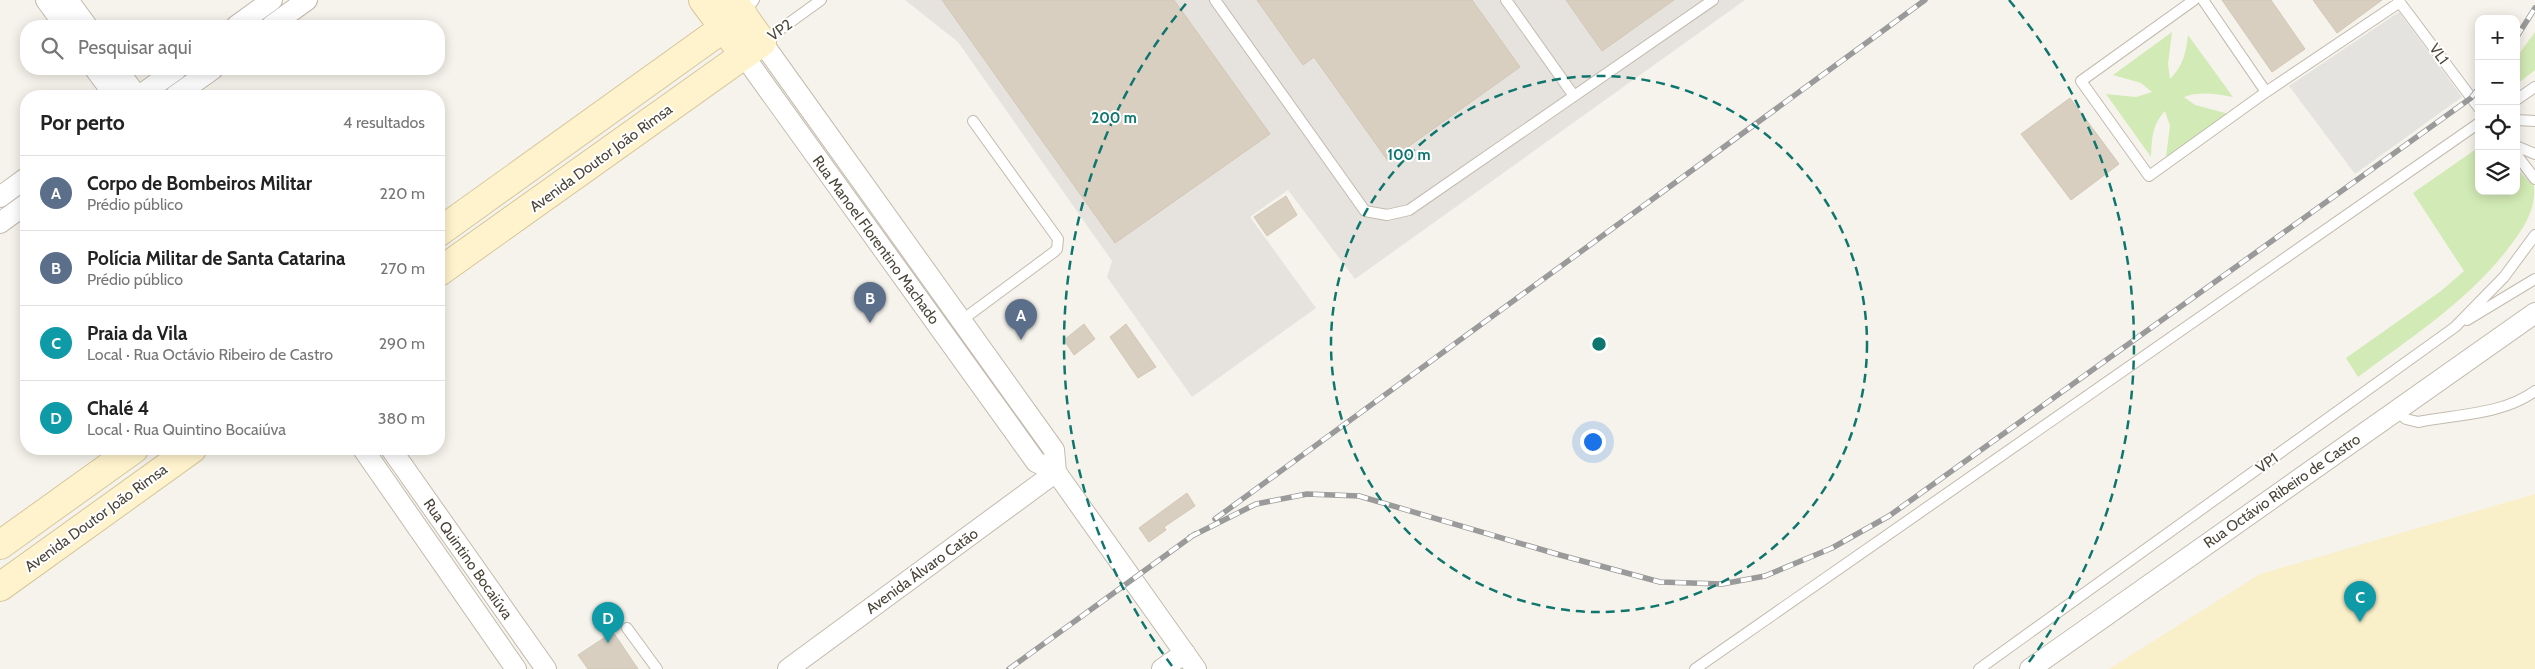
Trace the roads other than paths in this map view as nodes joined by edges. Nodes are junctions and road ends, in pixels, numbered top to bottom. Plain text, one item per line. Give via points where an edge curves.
1 (272, 0) edge
2 (308, 0) edge
3 (704, 0) edge
4 (821, 0) edge
5 (1215, 0) edge
6 (1506, 0) edge
7 (1712, 0) edge
8 (2194, 0) edge
9 (2204, 0) edge
10 (2399, 1) edge
11 (61, 9) edge
12 (738, 11) edge
13 (78, 20) edge
14 (244, 20) edge
15 (280, 20) edge
16 (753, 49) junction
17 (99, 75) edge
18 (122, 75) edge
19 (168, 75) edge
20 (205, 75) edge
21 (2535, 87) edge
22 (111, 90) edge
23 (133, 90) edge
24 (147, 90) edge
25 (183, 90) edge
26 (2266, 92) junction
27 (1574, 96) junction
28 (2520, 97) edge
29 (2477, 105) edge
30 (2520, 120) edge
31 (972, 121) dead end
32 (2535, 121) edge
33 (2475, 126) edge
34 (2520, 148) edge
35 (2535, 154) edge
36 (2520, 159) edge
37 (517, 175) junction
38 (2535, 179) edge
39 (20, 182) edge
40 (0, 197) edge
41 (538, 203) junction
42 (20, 208) edge
43 (2, 218) edge
44 (445, 228) edge
45 (2535, 235) edge
46 (917, 258) junction
47 (445, 268) edge
48 (899, 271) junction
49 (2535, 279) edge
50 (2535, 313) edge
51 (962, 320) junction
52 (2455, 327) junction
53 (944, 335) junction
54 (2535, 392) edge
55 (2396, 410) junction
56 (126, 455) edge
57 (184, 455) edge
58 (367, 455) edge
59 (395, 455) edge
60 (405, 469) junction
61 (1056, 472) junction
62 (386, 482) junction
63 (70, 495) junction
64 (429, 503) junction
65 (410, 516) junction
66 (91, 523) junction
67 (0, 546) edge
68 (0, 588) edge
69 (627, 628) dead end
70 (522, 636) junction
71 (502, 650) junction
72 (1190, 661) edge
73 (516, 669) edge
74 (546, 669) edge
75 (657, 669) edge
76 (788, 669) edge
77 (1162, 669) edge
78 (1695, 669) edge
79 (1978, 669) edge
80 (2030, 669) edge

1 - 14 street
2 - 15 street
3 - 12 street, Rua Manoel Florentino Machado
4 - 16 lane, VP2
5 - 27 lane via 1365,211 1387,215 1409,210
6 - 27 lane
7 - 27 lane
8 - 26 lane via 2080,81 2148,176
9 - 26 lane
10 - 26 lane
10 - 29 lane, VL1
11 - 13 street
12 - 16 street, Rua Manoel Florentino Machado
12 - 37 street
16 - 41 street, Avenida Doutor João Rimsa
16 - 46 street, Rua Manoel Florentino Machado
16 - 48 street, Rua Manoel Florentino Machado
17 - 22 street
18 - 23 street
19 - 24 street
20 - 25 street
21 - 28 lane
30 - 32 lane
31 - 51 lane via 1058,239 1058,244 1054,252
33 - 78 lane
34 - 35 lane
36 - 38 lane
37 - 41 street
37 - 44 street
39 - 40 street
41 - 47 street, Avenida Doutor João Rimsa
42 - 43 street
45 - 52 lane, VP1 via 2504,277
46 - 48 lane
46 - 51 street, Rua Manoel Florentino Machado
48 - 53 street, Rua Manoel Florentino Machado
49 - 52 lane
50 - 55 street, Rua Octávio Ribeiro de Castro
51 - 53 lane
51 - 61 street, Rua Manoel Florentino Machado via 1054,450
52 - 79 lane, VP1
53 - 61 street, Rua Manoel Florentino Machado via 1036,462
54 - 55 lane via 2498,409 2418,422 2406,419
55 - 80 street, Rua Octávio Ribeiro de Castro
56 - 63 street
57 - 66 street, Avenida Doutor João Rimsa
58 - 62 street, Rua Quintino Bocaiúva
59 - 60 street, Rua Quintino Bocaiúva
60 - 62 street
60 - 64 street, Rua Quintino Bocaiúva
61 - 72 street, Rua Manoel Florentino Machado
61 - 76 street, Avenida Álvaro Catão
62 - 65 street, Rua Quintino Bocaiúva
63 - 66 street
63 - 67 street
64 - 65 street
64 - 70 street, Rua Quintino Bocaiúva
65 - 71 street, Rua Quintino Bocaiúva
66 - 68 street, Avenida Doutor João Rimsa
69 - 75 lane
70 - 71 street
70 - 74 street, Rua Quintino Bocaiúva
71 - 73 street, Rua Quintino Bocaiúva
72 - 77 street

